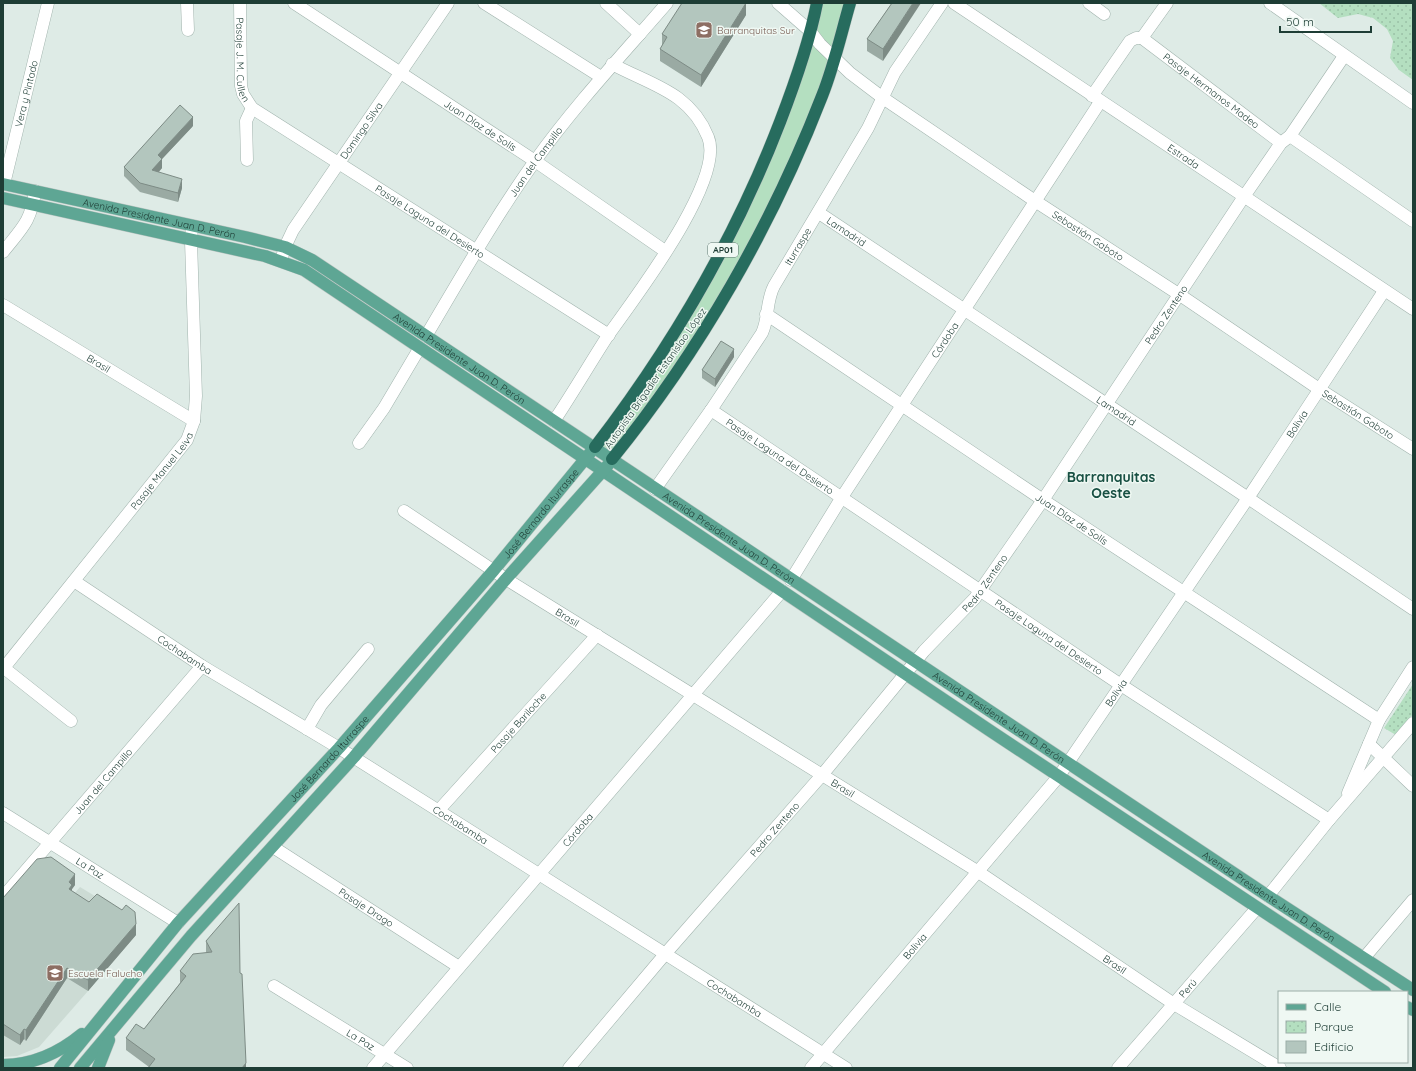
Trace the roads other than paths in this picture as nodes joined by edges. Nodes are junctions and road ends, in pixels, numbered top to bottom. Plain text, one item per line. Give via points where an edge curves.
1 (48, 3) edge
2 (187, 3) edge
3 (240, 3) edge
4 (294, 3) edge
5 (448, 3) edge
6 (484, 3) edge
7 (606, 3) edge
8 (667, 3) edge
9 (778, 3) edge
10 (817, 3) edge
11 (850, 3) edge
12 (942, 3) edge
13 (954, 3) edge
14 (1089, 3) edge
15 (1167, 3) edge
16 (1270, 3) edge
17 (1104, 14) dead end
18 (188, 30) dead end
19 (810, 31) junction
20 (640, 34) junction
21 (1142, 38) junction
22 (1344, 56) junction
23 (834, 58) junction
24 (612, 64) junction
25 (401, 73) junction
26 (601, 77) junction
27 (883, 98) junction
28 (1096, 99) junction
29 (1413, 103) edge
30 (252, 108) junction
31 (1285, 140) junction
32 (247, 160) dead end
33 (535, 161) junction
34 (338, 163) junction
35 (4, 184) edge
36 (35, 191) junction
37 (3, 198) edge
38 (1243, 198) junction
39 (1035, 200) junction
40 (33, 205) junction
41 (819, 213) junction
42 (1413, 221) edge
43 (192, 226) junction
44 (191, 241) junction
45 (285, 247) junction
46 (665, 251) junction
47 (3, 252) edge
48 (476, 252) junction
49 (281, 261) junction
50 (1384, 290) junction
51 (1180, 295) junction
52 (3, 305) edge
53 (1413, 309) edge
54 (965, 310) junction
55 (766, 314) junction
56 (609, 335) junction
57 (426, 336) junction
58 (419, 348) junction
59 (1319, 389) junction
60 (903, 405) junction
61 (1106, 405) junction
62 (711, 410) junction
63 (194, 421) junction
64 (554, 421) junction
65 (359, 443) dead end
66 (595, 447) junction
67 (1413, 449) edge
68 (586, 459) junction
69 (612, 459) junction
70 (603, 470) junction
71 (655, 489) junction
72 (842, 497) junction
73 (1248, 498) junction
74 (1043, 500) junction
75 (404, 511) dead end
76 (494, 570) junction
77 (506, 579) junction
78 (791, 580) junction
79 (74, 582) junction
80 (981, 590) junction
81 (782, 591) junction
82 (1184, 593) junction
83 (1413, 609) edge
84 (597, 634) junction
85 (368, 649) dead end
86 (917, 661) junction
87 (202, 666) junction
88 (1413, 667) edge
89 (4, 668) edge
90 (906, 674) junction
91 (1121, 685) junction
92 (693, 694) junction
93 (1379, 720) junction
94 (71, 721) dead end
95 (1413, 724) edge
96 (307, 729) junction
97 (1369, 744) junction
98 (339, 748) junction
99 (354, 757) junction
100 (1383, 758) junction
101 (1069, 762) junction
102 (822, 775) junction
103 (1059, 776) junction
104 (1413, 786) edge
105 (1342, 804) junction
106 (439, 810) junction
107 (3, 813) edge
108 (1329, 820) junction
109 (50, 842) junction
110 (273, 848) junction
111 (978, 871) junction
112 (539, 874) junction
113 (1268, 896) junction
114 (3, 897) edge
115 (1413, 900) edge
116 (1257, 908) junction
117 (178, 923) junction
118 (666, 953) junction
119 (1364, 958) junction
120 (459, 967) junction
121 (274, 986) dead end
122 (1413, 990) edge
123 (1383, 991) edge
124 (113, 1004) junction
125 (1174, 1004) junction
126 (122, 1016) junction
127 (824, 1053) junction
128 (385, 1054) junction
129 (3, 1065) edge
130 (60, 1068) edge
131 (80, 1068) edge
132 (98, 1068) edge
133 (373, 1068) edge
134 (407, 1068) edge
135 (569, 1068) edge
136 (811, 1068) edge
137 (846, 1068) edge
138 (1118, 1068) edge
139 (1280, 1068) edge

1 - 35 street, Vera y Pintado
2 - 18 street
3 - 30 street, Pasaje J. M. Cullen via 241,86
4 - 25 street, Juan Díaz de Solís
5 - 25 street, Domingo Silva
6 - 26 street
7 - 20 street
8 - 20 street, Juan del Campillo
9 - 19 street, Sebastián Gaboto
10 - 19 highway, Autopista Brigadier Estanislao López / AP01
11 - 23 highway, Autopista Brigadier Estanislao López / AP01
12 - 27 street, Iturraspe via 895,72
13 - 28 street, Estrada
14 - 17 street
15 - 21 street, Córdoba
16 - 22 street
19 - 23 street, Sebastián Gaboto
19 - 66 highway, Autopista Brigadier Estanislao López / AP01 via 801,64 765,160 721,254 693,304
20 - 24 street, Juan del Campillo
21 - 28 street, Córdoba via 1130,41
21 - 31 street, Pasaje Hermanos Madeo
22 - 29 street
22 - 31 street, Pedro Zenteno
23 - 27 street, Sebastián Gaboto
23 - 69 highway, Autopista Brigadier Estanislao López / AP01 via 823,95 795,159 739,272 680,366
24 - 26 street, Juan del Campillo
24 - 46 street via 671,92 688,106 705,130 711,144 708,170 689,214
25 - 33 street, Juan Díaz de Solís
25 - 34 street, Domingo Silva
26 - 33 street, Juan del Campillo
27 - 39 street, Sebastián Gaboto
27 - 41 street, Iturraspe
28 - 38 street, Estrada
28 - 39 street, Córdoba
30 - 32 street, Pasaje J. M. Cullen via 246,121
30 - 34 street, Pasaje Laguna del Desierto
31 - 38 street, Pedro Zenteno
31 - 42 street, Pasaje Hermanos Madeo
33 - 46 street, Juan Díaz de Solís
33 - 48 street, Juan del Campillo
34 - 45 street, Domingo Silva via 293,230
34 - 48 street, Pasaje Laguna del Desierto
35 - 36 main road, Avenida Presidente Juan D. Perón
36 - 40 street
36 - 43 main road, Avenida Presidente Juan D. Perón
37 - 40 main road, Avenida Presidente Juan D. Perón
38 - 50 street, Estrada
38 - 51 street, Pedro Zenteno
39 - 51 street, Sebastián Gaboto
39 - 54 street, Córdoba
40 - 44 main road, Avenida Presidente Juan D. Perón
40 - 47 street via 27,222
41 - 54 street, Lamadrid
41 - 55 street, Iturraspe via 774,286
43 - 44 street, Pasaje Manuel Leiva
43 - 45 main road, Avenida Presidente Juan D. Perón
44 - 49 main road, Avenida Presidente Juan D. Perón
44 - 63 street, Pasaje Manuel Leiva via 196,396
45 - 49 street, Domingo Silva
45 - 57 main road, Avenida Presidente Juan D. Perón via 328,270
46 - 56 street
48 - 56 street, Pasaje Laguna del Desierto
48 - 57 street, Juan del Campillo
49 - 58 main road, Avenida Presidente Juan D. Perón via 318,278
50 - 53 street, Estrada
50 - 59 street, Bolivia
51 - 59 street, Sebastián Gaboto
51 - 61 street, Pedro Zenteno
52 - 63 street, Brasil
54 - 60 street, Córdoba
54 - 61 street, Lamadrid
55 - 60 street, Juan Díaz de Solís
55 - 62 street, Iturraspe via 762,333
56 - 64 street
57 - 64 main road, Avenida Presidente Juan D. Perón
58 - 65 street via 384,408
58 - 68 main road, Avenida Presidente Juan D. Perón
59 - 67 street, Sebastián Gaboto
59 - 73 street, Bolivia
60 - 72 street, Córdoba
60 - 74 street, Juan Díaz de Solís
61 - 73 street, Lamadrid
61 - 74 street, Pedro Zenteno
62 - 71 street, Iturraspe
62 - 72 street, Pasaje Laguna del Desierto
63 - 79 street, Pasaje Manuel Leiva via 187,440
64 - 66 main road, Avenida Presidente Juan D. Perón
66 - 68 main road, José Bernardo Iturraspe
66 - 69 main road, Avenida Presidente Juan D. Perón
68 - 70 main road, Avenida Presidente Juan D. Perón
68 - 76 main road, José Bernardo Iturraspe
69 - 70 main road, José Bernardo Iturraspe
69 - 71 main road, Avenida Presidente Juan D. Perón
70 - 77 main road, José Bernardo Iturraspe
70 - 81 main road, Avenida Presidente Juan D. Perón
71 - 78 main road, Avenida Presidente Juan D. Perón
72 - 78 street, Córdoba
72 - 80 street, Pasaje Laguna del Desierto
73 - 82 street, Bolivia
73 - 83 street, Lamadrid
74 - 80 street, Pedro Zenteno
74 - 82 street, Juan Díaz de Solís
75 - 76 street, Brasil
76 - 77 street, Brasil
76 - 98 main road, José Bernardo Iturraspe
77 - 84 street, Brasil
77 - 99 main road, José Bernardo Iturraspe
78 - 86 main road, Avenida Presidente Juan D. Perón
79 - 87 street, Cochabamba
79 - 89 street, Pasaje Manuel Leiva
80 - 86 street, Pedro Zenteno
80 - 91 street, Pasaje Laguna del Desierto
81 - 90 main road, Avenida Presidente Juan D. Perón
81 - 92 street, Córdoba
82 - 91 street, Bolivia
82 - 93 street, Juan Díaz de Solís
84 - 92 street, Brasil
84 - 106 street, Pasaje Bariloche
85 - 96 street via 321,704
86 - 90 street, Pedro Zenteno
86 - 101 main road, Avenida Presidente Juan D. Perón
87 - 96 street, Cochabamba
87 - 109 street, Juan del Campillo
88 - 93 street
89 - 94 street
90 - 102 street, Pedro Zenteno
90 - 103 main road, Avenida Presidente Juan D. Perón
91 - 101 street, Bolivia
91 - 108 street, Pasaje Laguna del Desierto
92 - 102 street, Brasil
92 - 112 street, Córdoba
93 - 97 street
95 - 100 street
96 - 98 street, Cochabamba
97 - 100 street
97 - 105 street
98 - 99 street, Cochabamba
98 - 117 main road, José Bernardo Iturraspe
99 - 106 street, Cochabamba
99 - 110 main road, José Bernardo Iturraspe
100 - 104 street
100 - 105 street
101 - 103 street, Bolivia
101 - 113 main road, Avenida Presidente Juan D. Perón
102 - 111 street, Brasil
102 - 118 street, Pedro Zenteno
103 - 111 street, Bolivia
103 - 116 main road, Avenida Presidente Juan D. Perón
105 - 108 street
106 - 112 street, Cochabamba
107 - 109 street, La Paz
108 - 113 street
109 - 114 street, Juan del Campillo
109 - 117 street, La Paz
110 - 120 street, Pasaje Drago
110 - 126 main road, José Bernardo Iturraspe via 214,910
111 - 125 street, Brasil
111 - 127 street, Bolivia
112 - 118 street, Cochabamba
112 - 120 street, Córdoba
113 - 119 main road, Avenida Presidente Juan D. Perón
115 - 119 street
116 - 123 main road, Avenida Presidente Juan D. Perón
116 - 125 street, Perú
117 - 124 main road, José Bernardo Iturraspe
118 - 127 street, Cochabamba
118 - 135 street, Pedro Zenteno
119 - 122 main road, Avenida Presidente Juan D. Perón
120 - 128 street, Córdoba
121 - 128 street, La Paz
124 - 129 main road via 62,1049 36,1060
124 - 130 main road, José Bernardo Iturraspe
125 - 138 street, Perú
125 - 139 street, Brasil
126 - 131 main road, José Bernardo Iturraspe
126 - 132 main road
127 - 136 street, Bolivia
127 - 137 street, Cochabamba
128 - 133 street, Córdoba
128 - 134 street, La Paz

